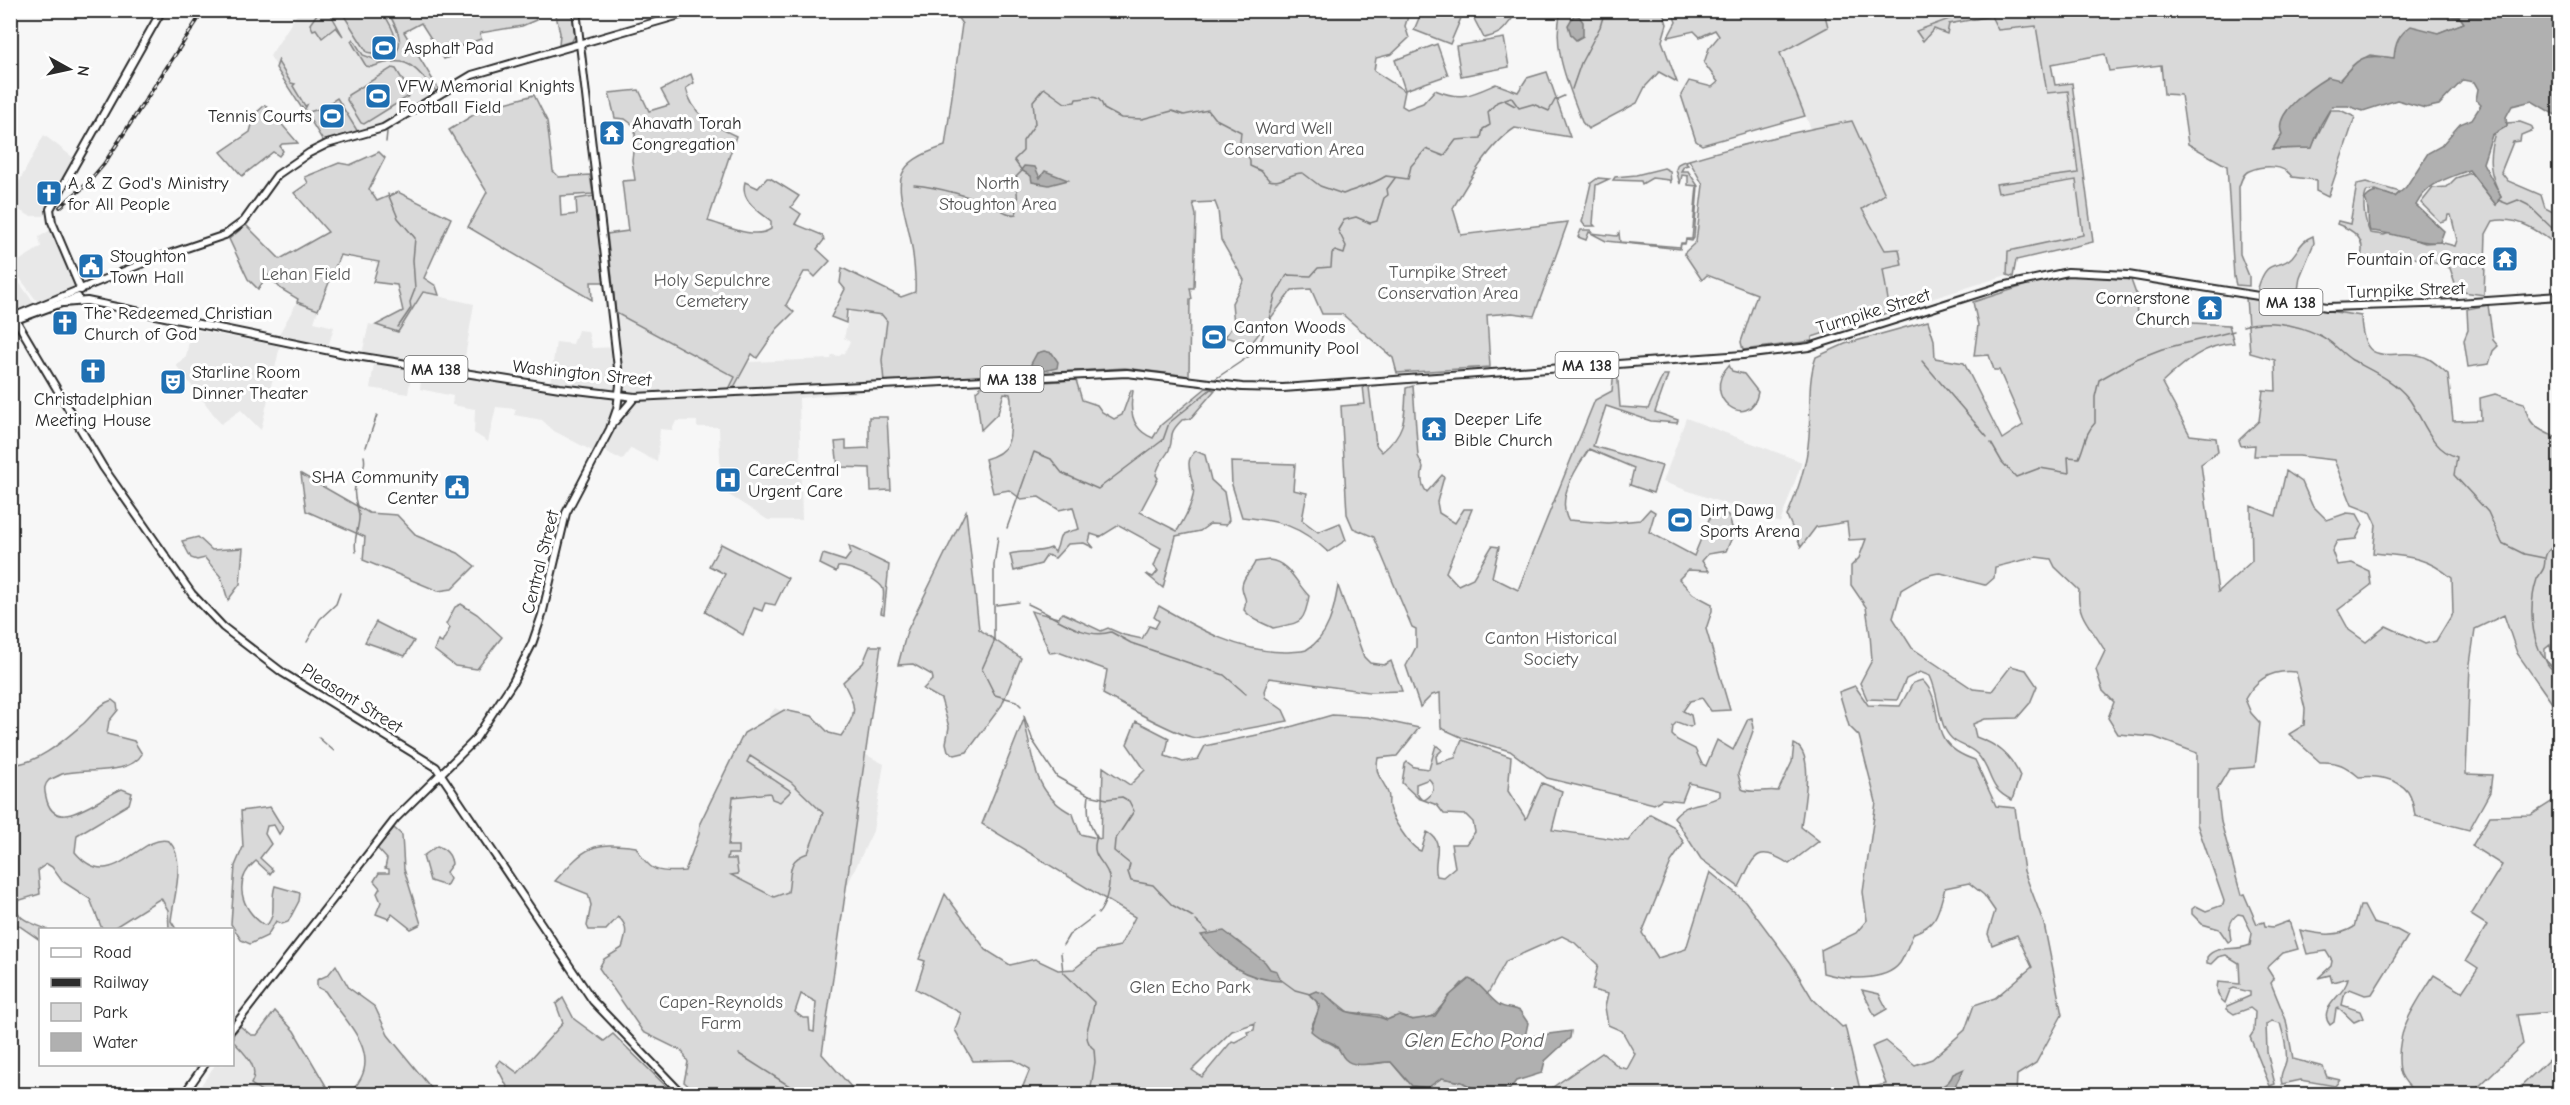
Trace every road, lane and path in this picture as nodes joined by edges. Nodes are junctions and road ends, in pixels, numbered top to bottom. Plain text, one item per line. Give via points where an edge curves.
1 (162, 10) edge
2 (576, 10) edge
3 (697, 10) edge
4 (581, 43) junction
5 (78, 293) junction
6 (2559, 296) edge
7 (87, 301) junction
8 (63, 303) junction
9 (12, 318) edge
10 (1189, 380) joint
11 (619, 396) junction
12 (635, 397) junction
13 (610, 429) junction
14 (441, 774) junction
15 (234, 1026) edge
16 (204, 1066) edge
17 (184, 1095) edge
18 (682, 1095) edge

1 - 5 main road via 52,205 50,214
2 - 4 main road, Central Street
3 - 4 main road
4 - 5 main road via 478,73 383,128 321,146 277,176 248,217 233,230
4 - 11 main road, Central Street
5 - 7 main road, Washington Street / MA 138
5 - 8 main road, Washington Street / MA 138
5 - 9 main road, Washington Street / MA 138
6 - 10 main road, Turnpike Street / MA 138 via 2327,307 2128,275 2072,271 2016,282 1778,352 1283,388
7 - 8 main road, Washington Street / MA 138
7 - 11 main road, Washington Street / MA 138 via 350,355
8 - 9 main road, Washington Street / MA 138
9 - 14 main road, Pleasant Street via 121,494 207,612 283,672 433,765
10 - 12 main road, Washington Street / MA 138 via 1124,373
11 - 12 main road, Washington Street / MA 138
11 - 13 main road, Central Street
12 - 13 main road
13 - 14 main road, Central Street via 570,505 542,615 522,666 483,728
14 - 15 main road, Central Street via 396,818
14 - 18 main road, Pleasant Street via 587,993
16 - 17 main road

